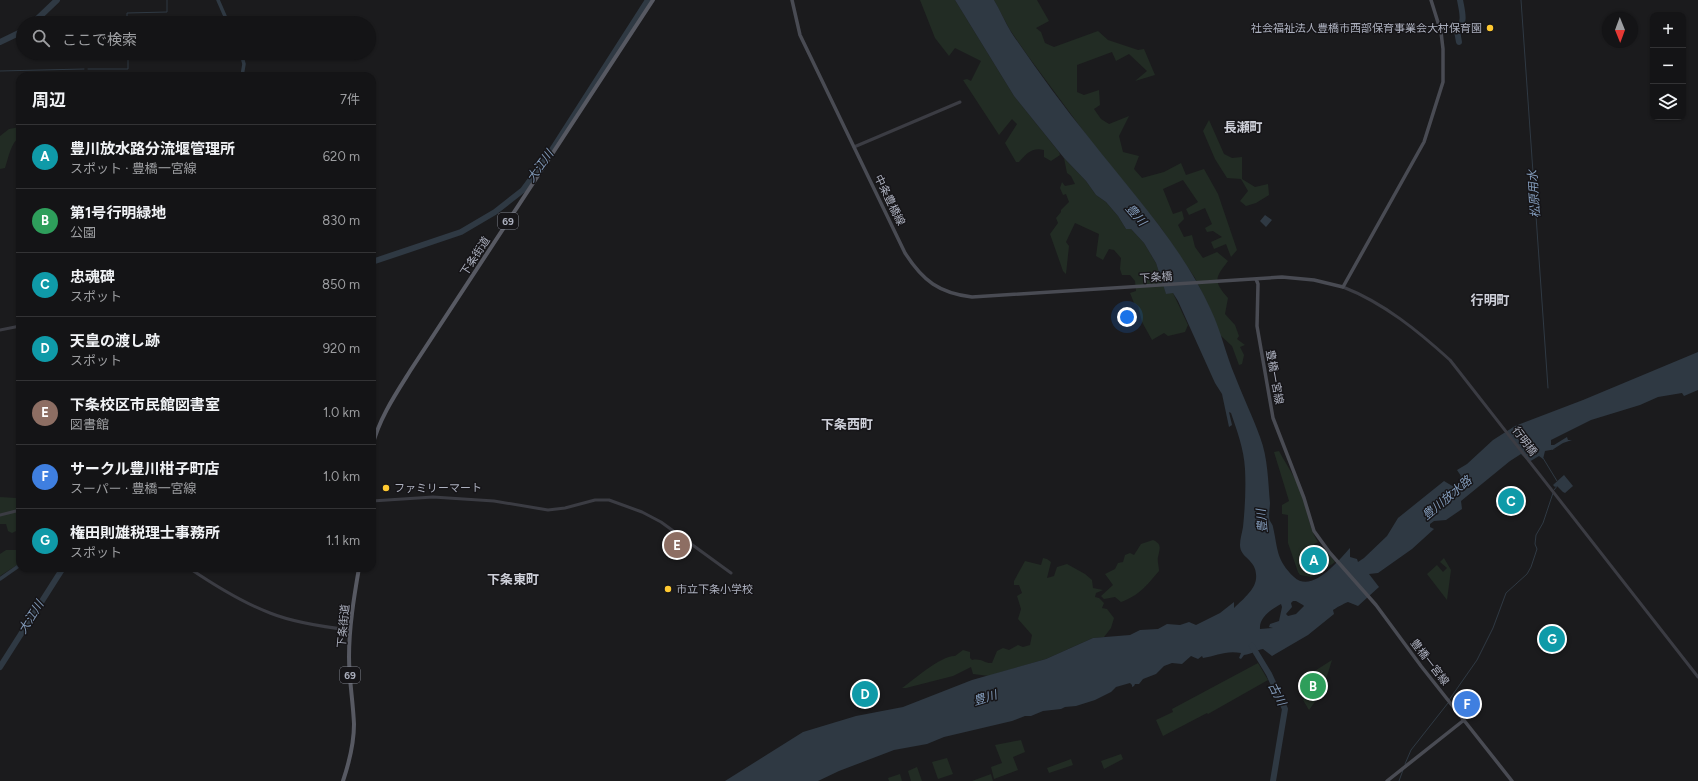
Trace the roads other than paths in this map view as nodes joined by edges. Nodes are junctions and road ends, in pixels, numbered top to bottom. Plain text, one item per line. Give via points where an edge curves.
1 (653, 0) edge
2 (792, 0) edge
3 (1431, 0) edge
4 (960, 102) dead end
5 (854, 147) junction
6 (1256, 279) junction
7 (1343, 287) junction
8 (1058, 292) joint
9 (16, 327) edge
10 (0, 330) edge
11 (376, 432) edge
12 (376, 501) edge
13 (16, 511) edge
14 (0, 515) edge
15 (195, 572) edge
16 (358, 572) edge
17 (730, 573) dead end
18 (350, 630) junction
19 (1698, 676) edge
20 (1464, 720) junction
21 (343, 781) edge
22 (1387, 781) edge
23 (1512, 781) edge

1 - 11 main road, 下条街道 / 69 via 412,368
2 - 5 main road, 中条豊橋線 via 800,35
3 - 7 main road via 1441,32 1442,82 1424,142
4 - 5 street
5 - 8 main road, 中条豊橋線 via 905,254 914,268 931,284 950,293 972,297
6 - 7 main road via 1305,278
6 - 8 main road, 下条橋
6 - 20 main road, 豊橋一宮線 via 1257,326 1273,418 1314,531
7 - 19 street, 行明橋 via 1381,306 1427,339 1452,363
9 - 10 street
12 - 17 street via 433,497 494,501 556,510 595,500 609,500 661,522
13 - 14 street
15 - 18 street via 269,613
16 - 18 main road, 下条街道 / 69
18 - 21 main road, 下条街道 / 69 via 353,735
20 - 22 main road
20 - 23 main road

